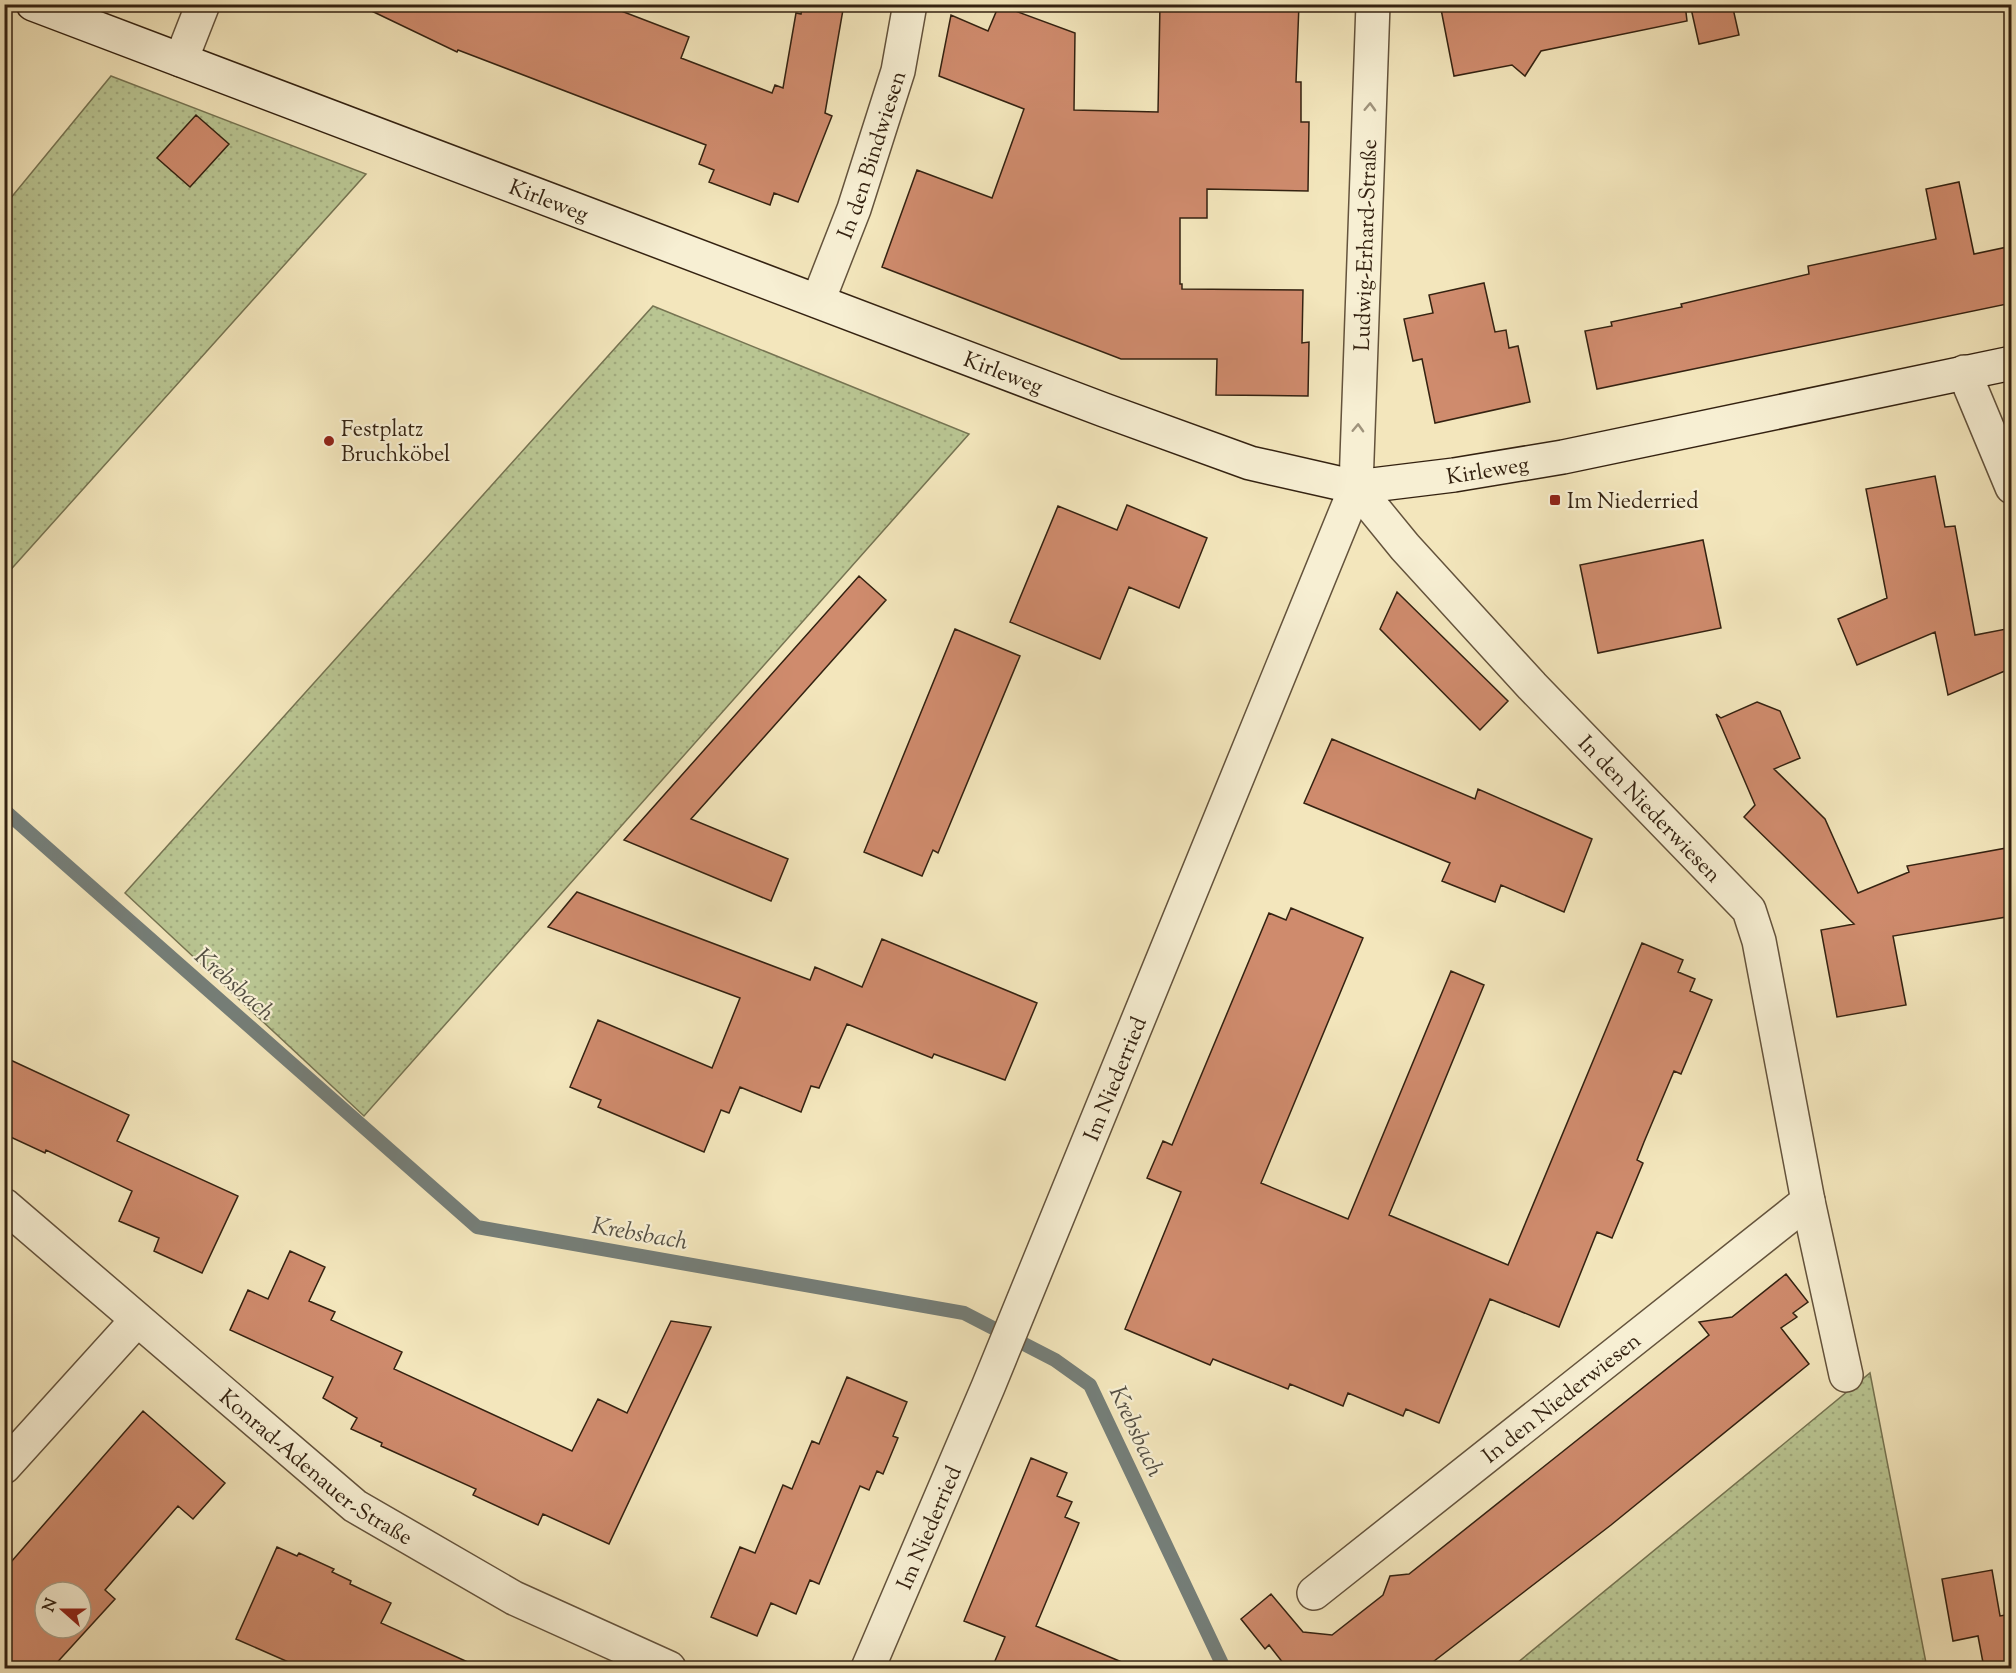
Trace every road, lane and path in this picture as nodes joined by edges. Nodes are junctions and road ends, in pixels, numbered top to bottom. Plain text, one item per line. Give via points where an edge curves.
1 (33, 4) edge
2 (203, 4) edge
3 (910, 4) edge
4 (1373, 4) edge
5 (181, 60) junction
6 (818, 301) junction
7 (2012, 363) edge
8 (1964, 372) junction
9 (1356, 486) junction
10 (2012, 487) edge
11 (1808, 1201) junction
12 (4, 1205) edge
13 (137, 1320) junction
14 (1846, 1375) dead end
15 (4, 1467) edge
16 (1314, 1593) dead end
17 (669, 1668) edge
18 (868, 1668) edge

1 - 5 street, Kirleweg
2 - 5 street
3 - 6 street, In den Bindwiesen via 898,71 854,209
9 -> 4 street, Ludwig-Erhard-Straße
5 - 6 street, Kirleweg
6 - 9 street, Kirleweg via 1250,464
7 - 8 street, Kirleweg
8 - 9 street, Kirleweg via 1563,457 1454,476
8 - 10 street
9 - 11 street, In den Niederwiesen via 1405,548 1532,686 1749,910 1759,941
9 - 18 street, Im Niederried via 988,1387
11 - 14 street, In den Niederwiesen
11 - 16 street, In den Niederwiesen
12 - 13 street, Konrad-Adenauer-Straße
13 - 15 street
13 - 17 street, Konrad-Adenauer-Straße via 355,1506 514,1598

